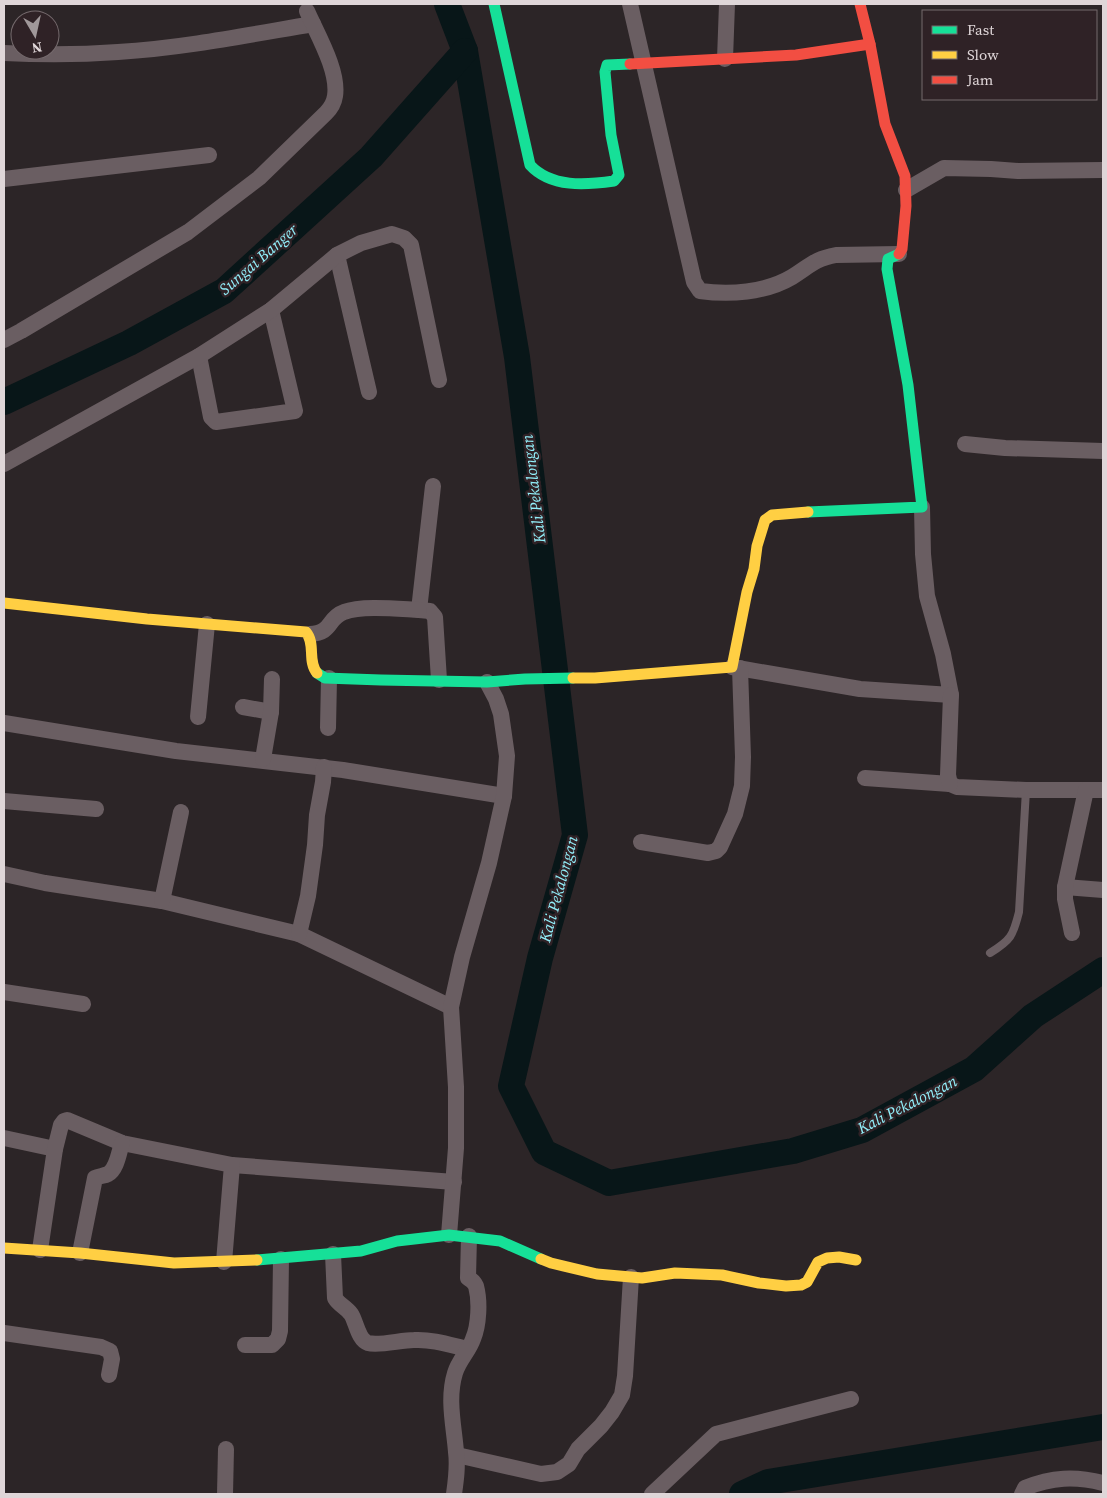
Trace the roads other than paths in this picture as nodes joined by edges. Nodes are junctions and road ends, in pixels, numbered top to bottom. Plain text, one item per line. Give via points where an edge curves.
1 (494, 4) edge
2 (630, 4) edge
3 (727, 4) edge
4 (860, 4) edge
5 (870, 44) junction
6 (4, 53) edge
7 (725, 58) junction
8 (644, 63) junction
9 (209, 155) dead end
10 (1103, 170) edge
11 (4, 179) edge
12 (906, 190) junction
13 (898, 254) junction
14 (337, 255) junction
15 (271, 310) junction
16 (4, 340) edge
17 (199, 356) junction
18 (439, 380) dead end
19 (369, 392) dead end
20 (965, 444) dead end
21 (1103, 451) edge
22 (4, 464) edge
23 (433, 486) dead end
24 (922, 507) junction
25 (4, 603) edge
26 (419, 610) junction
27 (207, 624) junction
28 (310, 634) junction
29 (736, 668) junction
30 (329, 678) junction
31 (272, 679) dead end
32 (439, 680) junction
33 (487, 682) junction
34 (951, 695) junction
35 (242, 706) dead end
36 (271, 712) junction
37 (198, 717) dead end
38 (4, 723) edge
39 (328, 728) dead end
40 (263, 760) junction
41 (324, 767) junction
42 (865, 778) dead end
43 (950, 784) junction
44 (1026, 790) junction
45 (1086, 790) junction
46 (1103, 790) edge
47 (504, 796) junction
48 (4, 800) edge
49 (96, 809) dead end
50 (181, 812) dead end
51 (641, 842) dead end
52 (4, 874) edge
53 (1065, 887) junction
54 (1103, 890) edge
55 (162, 901) junction
56 (1072, 933) dead end
57 (299, 934) junction
58 (990, 953) dead end
59 (4, 992) edge
60 (83, 1004) dead end
61 (451, 1007) junction
62 (4, 1138) edge
63 (122, 1143) junction
64 (55, 1149) junction
65 (232, 1165) junction
66 (454, 1182) junction
67 (449, 1235) junction
68 (469, 1236) junction
69 (4, 1248) edge
70 (40, 1250) junction
71 (80, 1252) junction
72 (333, 1254) junction
73 (280, 1259) junction
74 (856, 1260) dead end
75 (224, 1262) junction
76 (631, 1277) junction
77 (4, 1333) edge
78 (245, 1345) dead end
79 (467, 1349) junction
80 (109, 1375) dead end
81 (850, 1399) dead end
82 (226, 1449) dead end
83 (456, 1454) junction
84 (1103, 1484) edge
85 (226, 1494) edge
86 (454, 1494) edge
87 (652, 1494) edge
88 (1022, 1494) edge

1 - 8 street via 530,165 534,172 547,178 571,184 618,178 605,69 610,65
2 - 8 street
3 - 7 street
4 - 5 street
5 - 7 street via 796,54
5 - 12 street via 885,124 905,176
6 - 16 street via 53,55 164,48 310,17 336,86 333,106 259,178 188,232
7 - 8 street
8 - 13 street via 694,282 700,291 741,292 774,286 815,260 831,255
9 - 11 street
10 - 12 street via 944,168
12 - 13 street via 902,249
13 - 24 street via 888,260 887,269 908,385
14 - 15 street
14 - 18 street via 361,243 392,234 404,238 411,246
14 - 19 street
15 - 17 street
15 - 17 street via 295,411 216,422 211,417
17 - 22 street
20 - 21 street
23 - 26 street
24 - 29 street via 787,513 772,515 765,520 747,592
24 - 34 street via 928,596
25 - 27 street
26 - 28 street via 362,609 344,612 320,634
26 - 32 street via 430,611 435,617
27 - 28 street
27 - 37 street
28 - 30 street via 314,669 318,676
29 - 33 street
29 - 34 street via 860,689
29 - 51 street via 742,786 735,814 720,847 708,853
30 - 32 street
30 - 39 street
31 - 36 street
32 - 33 street
33 - 47 street via 501,714 507,756
34 - 43 street
35 - 36 street
36 - 40 street
38 - 40 street via 176,751
40 - 41 street
41 - 47 street
41 - 57 street via 310,879
42 - 43 street
43 - 44 street via 957,788
44 - 45 street
44 - 58 lane via 1019,912 1006,944
45 - 46 street
45 - 53 street
47 - 61 street
48 - 49 street
50 - 55 street
52 - 55 street
53 - 54 street
53 - 56 street
55 - 57 street
57 - 61 street
59 - 60 street
61 - 66 street via 456,1087
62 - 64 street
63 - 64 street via 68,1120 61,1125
63 - 65 street
63 - 71 street via 111,1171 95,1178
64 - 70 street
65 - 66 street
65 - 75 street
66 - 67 street
67 - 68 street
67 - 72 street
68 - 76 street via 500,1241 551,1263 597,1274
68 - 79 street via 468,1278 476,1287 477,1308 473,1340
69 - 70 street
70 - 71 street
71 - 75 street via 174,1263
72 - 73 street
72 - 79 street via 335,1298 356,1321 363,1340 368,1343 433,1340
73 - 75 street
73 - 78 street via 278,1339 272,1345
74 - 76 street via 827,1258 818,1262 807,1282 795,1286 713,1274
76 - 83 street via 622,1395 569,1464 557,1472 541,1474
77 - 80 street via 110,1351
79 - 83 street via 454,1374 451,1394
81 - 87 street via 716,1434
82 - 85 street
83 - 86 street
84 - 88 street via 1062,1478 1025,1488

